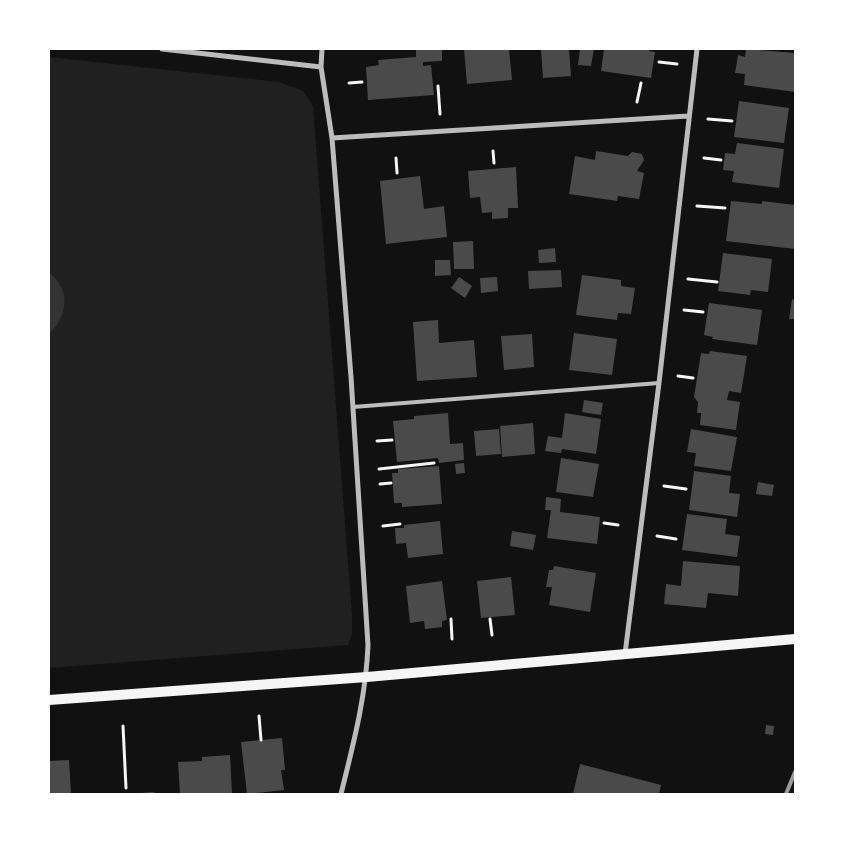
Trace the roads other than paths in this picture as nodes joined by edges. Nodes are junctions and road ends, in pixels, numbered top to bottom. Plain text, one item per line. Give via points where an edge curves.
1 (162, 49) edge
2 (322, 49) edge
3 (696, 49) edge
4 (322, 67) junction
5 (688, 116) junction
6 (332, 138) junction
7 (659, 383) junction
8 (353, 407) junction
9 (795, 639) edge
10 (625, 655) junction
11 (367, 676) junction
12 (49, 700) edge
13 (341, 794) edge

1 - 4 street
2 - 4 street
3 - 5 street
4 - 6 street
5 - 6 street
5 - 7 street
6 - 8 street
7 - 8 lane
7 - 10 street
8 - 11 street via 368,632
9 - 10 main road
10 - 11 main road
11 - 12 main road
11 - 13 street

